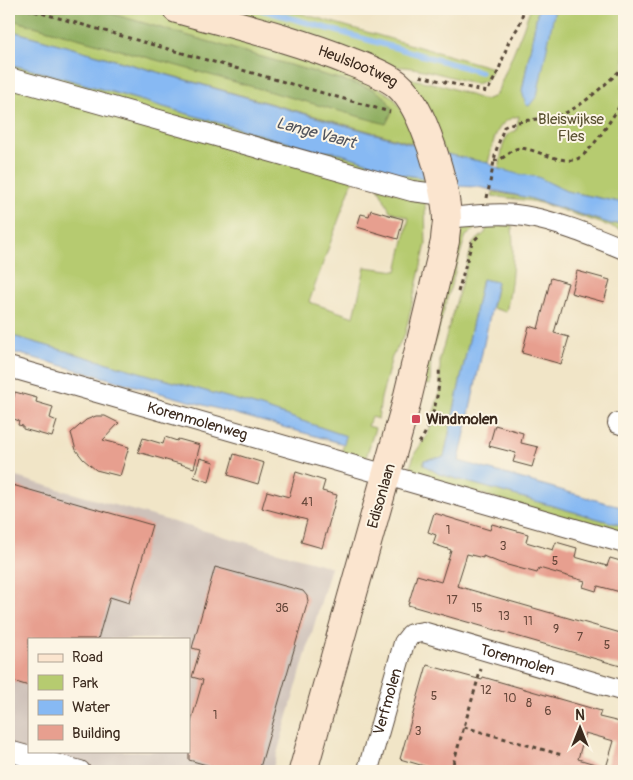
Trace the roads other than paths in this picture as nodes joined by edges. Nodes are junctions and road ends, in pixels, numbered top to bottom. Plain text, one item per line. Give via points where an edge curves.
1 (177, 9) edge
2 (9, 78) edge
3 (445, 207) junction
4 (624, 248) edge
5 (9, 366) edge
6 (387, 475) junction
7 (624, 543) edge
8 (411, 634) joint
9 (624, 691) edge
10 (20, 759) edge
11 (80, 771) edge
12 (303, 771) edge
13 (369, 771) edge

1 - 3 street, Heulslootweg via 325,51 398,85 427,131
2 - 3 street via 412,191
3 - 4 street via 488,216 523,216 552,222
3 - 6 street, Edisonlaan via 444,241 438,273
5 - 6 street, Korenmolenweg
6 - 7 street
6 - 12 street, Edisonlaan
8 - 9 street, Torenmolen via 423,632
8 - 13 street, Verfmolen via 404,643
10 - 11 street

